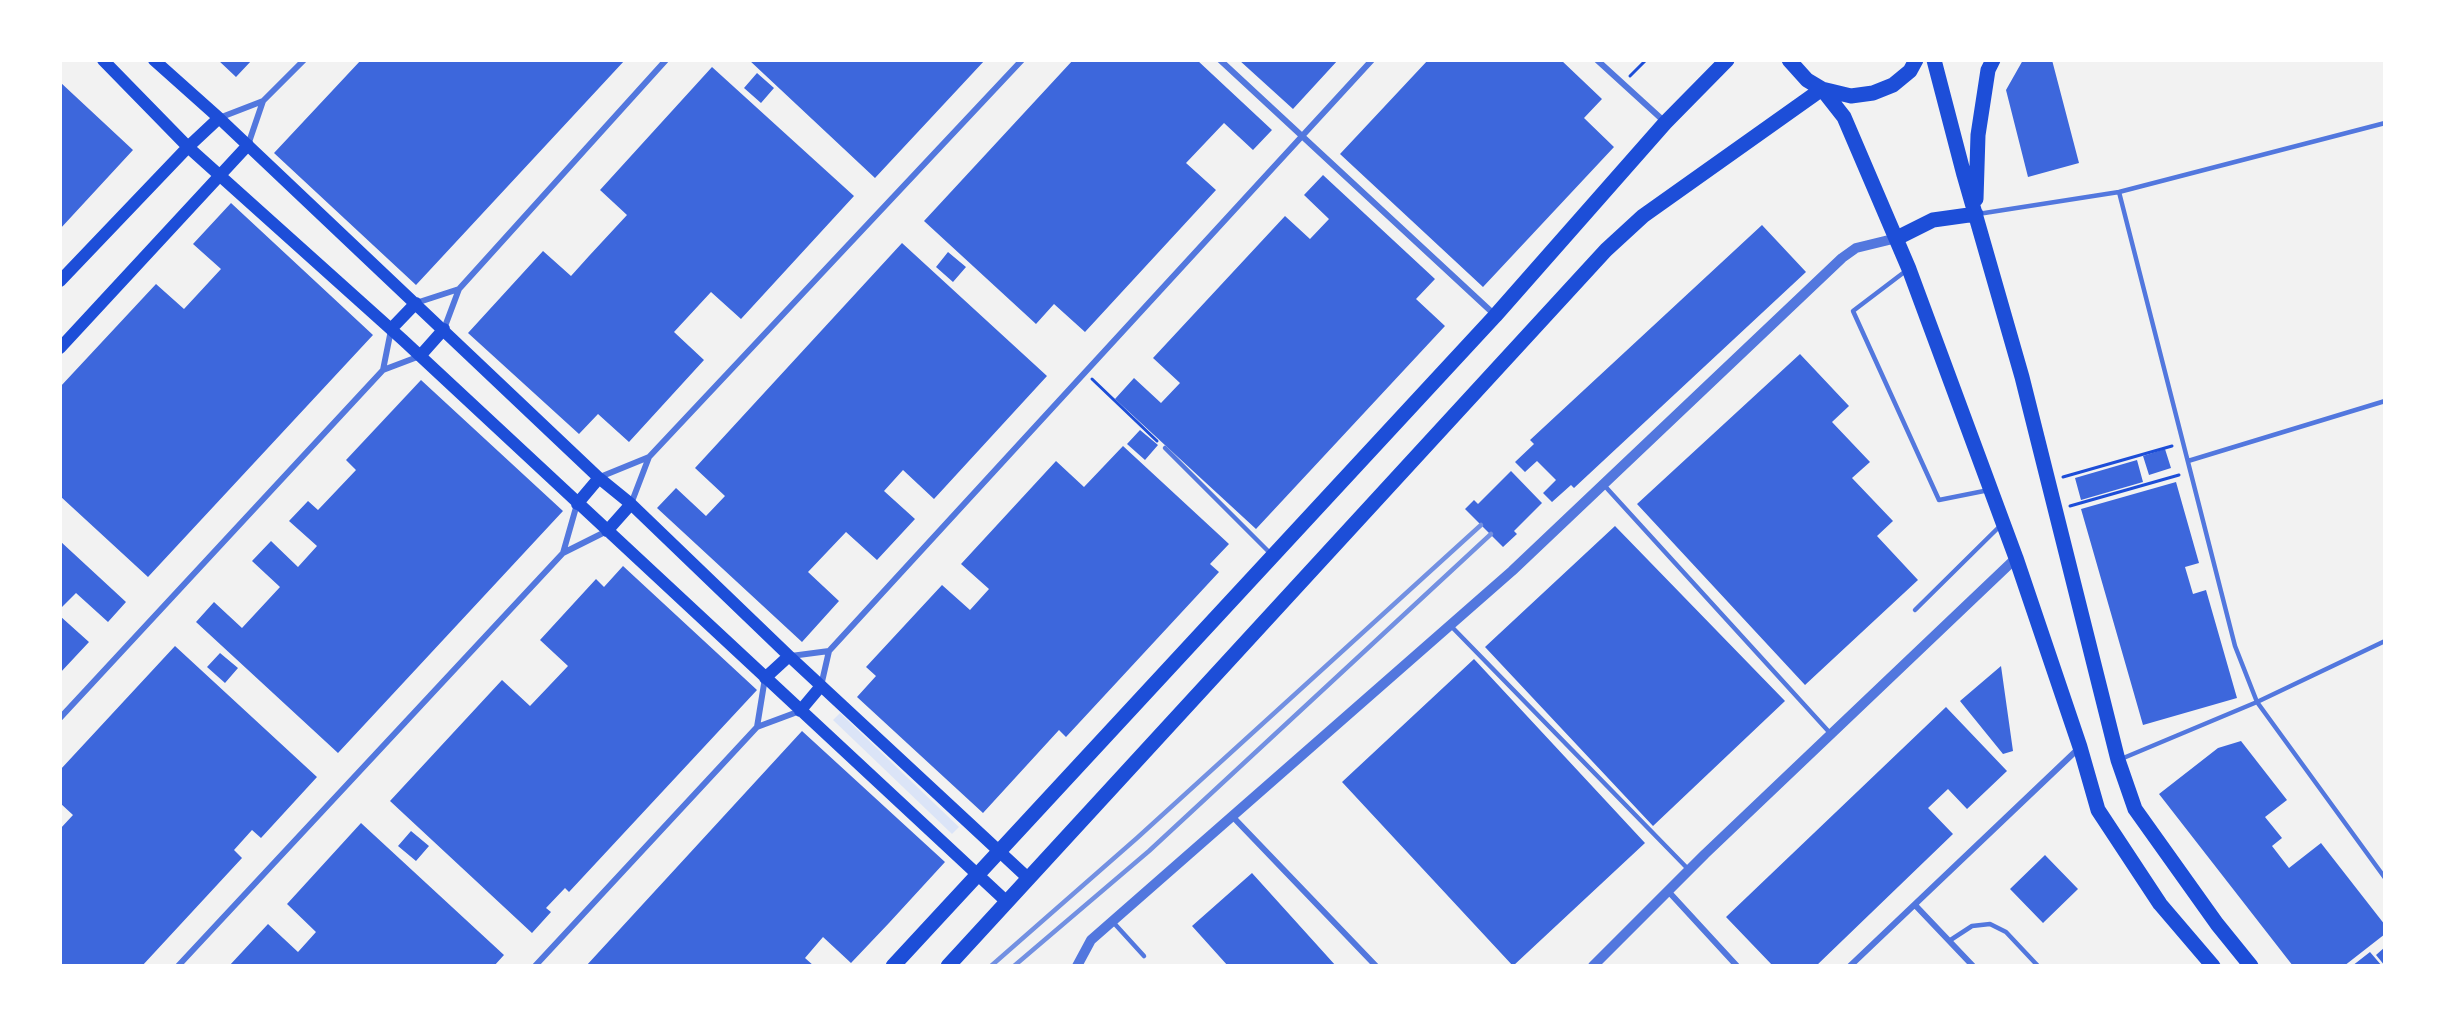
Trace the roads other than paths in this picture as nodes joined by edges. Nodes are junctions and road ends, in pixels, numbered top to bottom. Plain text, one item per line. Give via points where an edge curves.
1 (103, 60) edge
2 (154, 60) edge
3 (304, 60) edge
4 (666, 60) edge
5 (1022, 60) edge
6 (1220, 60) edge
7 (1372, 60) edge
8 (1597, 60) edge
9 (1727, 60) edge
10 (1789, 60) edge
11 (1916, 60) edge
12 (1934, 60) edge
13 (1993, 60) edge
14 (1822, 89) junction
15 (263, 101) junction
16 (219, 118) junction
17 (1665, 123) junction
18 (2385, 123) edge
19 (1301, 135) junction
20 (248, 145) junction
21 (188, 147) junction
22 (220, 176) junction
23 (2119, 192) junction
24 (1976, 214) junction
25 (1897, 238) junction
26 (1909, 269) junction
27 (60, 281) edge
28 (459, 289) junction
29 (416, 303) junction
30 (1495, 316) junction
31 (391, 329) junction
32 (444, 329) junction
33 (60, 348) edge
34 (420, 356) junction
35 (383, 370) junction
36 (2385, 401) edge
37 (1165, 447) road end
38 (649, 456) junction
39 (2187, 461) junction
40 (599, 478) junction
41 (1603, 484) junction
42 (1992, 490) junction
43 (577, 504) junction
44 (631, 504) junction
45 (2004, 522) junction
46 (607, 531) junction
47 (563, 553) junction
48 (1273, 556) junction
49 (2016, 558) junction
50 (1915, 610) dead end
51 (1450, 625) junction
52 (2385, 640) edge
53 (829, 651) junction
54 (789, 656) junction
55 (765, 678) junction
56 (821, 686) junction
57 (2258, 702) junction
58 (800, 711) junction
59 (60, 718) edge
60 (757, 727) junction
61 (1831, 734) junction
62 (2080, 747) junction
63 (2118, 760) junction
64 (1232, 816) junction
65 (999, 852) junction
66 (1689, 870) junction
67 (978, 874) junction
68 (2385, 878) edge
69 (1029, 879) junction
70 (1668, 891) junction
71 (1007, 902) junction
72 (1915, 905) junction
73 (1113, 922) junction
74 (1949, 941) junction
75 (1144, 956) dead end
76 (178, 966) edge
77 (535, 966) edge
78 (893, 966) edge
79 (948, 966) edge
80 (1077, 966) edge
81 (1376, 966) edge
82 (1593, 966) edge
83 (1737, 966) edge
84 (1850, 966) edge
85 (1973, 966) edge
86 (2038, 966) edge
87 (2213, 966) edge
88 (2251, 966) edge

1 - 21 main road
2 - 16 main road
3 - 15 street
4 - 28 street
5 - 38 street
6 - 19 street
7 - 19 street
8 - 17 street
9 - 17 main road
10 - 14 main road via 1807,80
11 - 14 main road via 1893,85 1873,93 1851,96
12 - 24 main road
13 - 24 main road via 1978,135
14 - 25 main road via 1844,117
14 - 69 main road via 1643,216 1606,250
15 - 16 street
15 - 20 street
16 - 20 main road
16 - 21 main road
17 - 30 main road
18 - 23 lane
19 - 30 street
19 - 53 street
20 - 22 main road
20 - 29 main road
21 - 22 main road
21 - 27 main road
22 - 31 main road
22 - 33 main road
23 - 24 lane
23 - 39 lane
24 - 25 main road via 1934,220
24 - 63 main road via 2050,481
25 - 26 main road
25 - 41 street via 1856,248 1842,258
26 - 42 main road
26 - 42 lane via 1854,310 1939,500
28 - 29 street
28 - 32 street
29 - 31 main road
29 - 32 main road
30 - 48 main road
31 - 34 main road
31 - 35 street
32 - 34 main road
32 - 40 main road
34 - 35 street
34 - 43 main road
35 - 59 street
36 - 39 lane
37 - 48 lane
38 - 40 street
38 - 44 street
39 - 57 lane via 2235,646
40 - 43 main road
40 - 44 main road
41 - 51 street
41 - 61 lane
42 - 45 main road
43 - 46 main road
43 - 47 street
44 - 46 main road
44 - 54 main road
45 - 49 main road
45 - 50 lane
46 - 47 street
46 - 55 main road
47 - 76 street
48 - 65 main road
49 - 61 street
49 - 62 main road
51 - 64 street
51 - 66 lane
52 - 57 lane
53 - 54 street
53 - 56 street
54 - 55 main road
54 - 56 main road
55 - 58 main road
55 - 60 street
56 - 58 main road
56 - 65 main road
57 - 63 lane
57 - 68 lane
58 - 60 street
58 - 67 main road
60 - 77 street
61 - 66 street
62 - 72 street
62 - 87 main road via 2098,810 2160,904
63 - 88 main road via 2134,809
64 - 73 street
64 - 81 street
65 - 67 main road
65 - 69 main road
66 - 70 street
67 - 71 main road
67 - 78 main road
69 - 71 main road
70 - 82 street
70 - 83 street
71 - 79 main road
72 - 74 street
72 - 84 street
73 - 75 lane
73 - 80 street via 1091,940
74 - 85 street
74 - 86 lane via 1972,926 1989,924 2006,932

